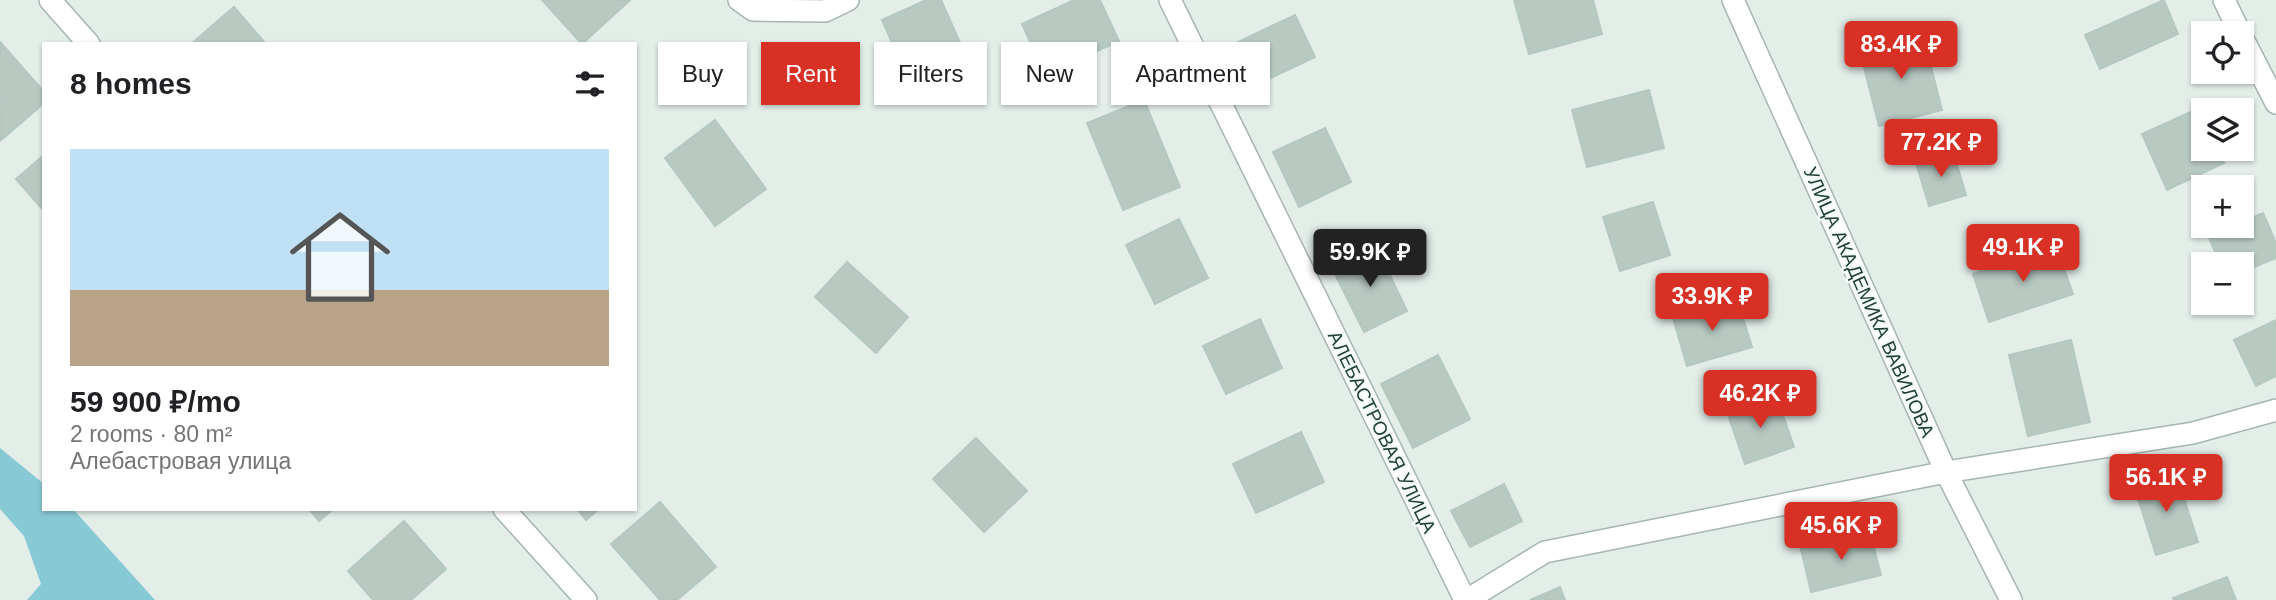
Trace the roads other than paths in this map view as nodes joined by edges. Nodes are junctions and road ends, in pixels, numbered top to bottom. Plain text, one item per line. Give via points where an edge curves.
1 (50, 0) edge
2 (739, 0) edge
3 (848, 0) edge
4 (1170, 0) edge
5 (1733, 0) edge
6 (2224, 0) edge
7 (2234, 21) edge
8 (87, 42) edge
9 (2254, 60) edge
10 (2276, 103) edge
11 (2276, 410) edge
12 (1946, 472) junction
13 (507, 511) edge
14 (586, 600) edge
15 (1466, 600) edge
16 (2011, 600) edge

1 - 8 street
2 - 3 street via 753,10 825,11
4 - 15 street, АЛЕБАСТРОВАЯ УЛИЦА
5 - 12 street, УЛИЦА АКАДЕМИКА ВАВИЛОВА
6 - 7 street
9 - 10 street
11 - 12 street via 2193,433
12 - 15 street via 1545,552
12 - 16 street, УЛИЦА АКАДЕМИКА ВАВИЛОВА
13 - 14 street

